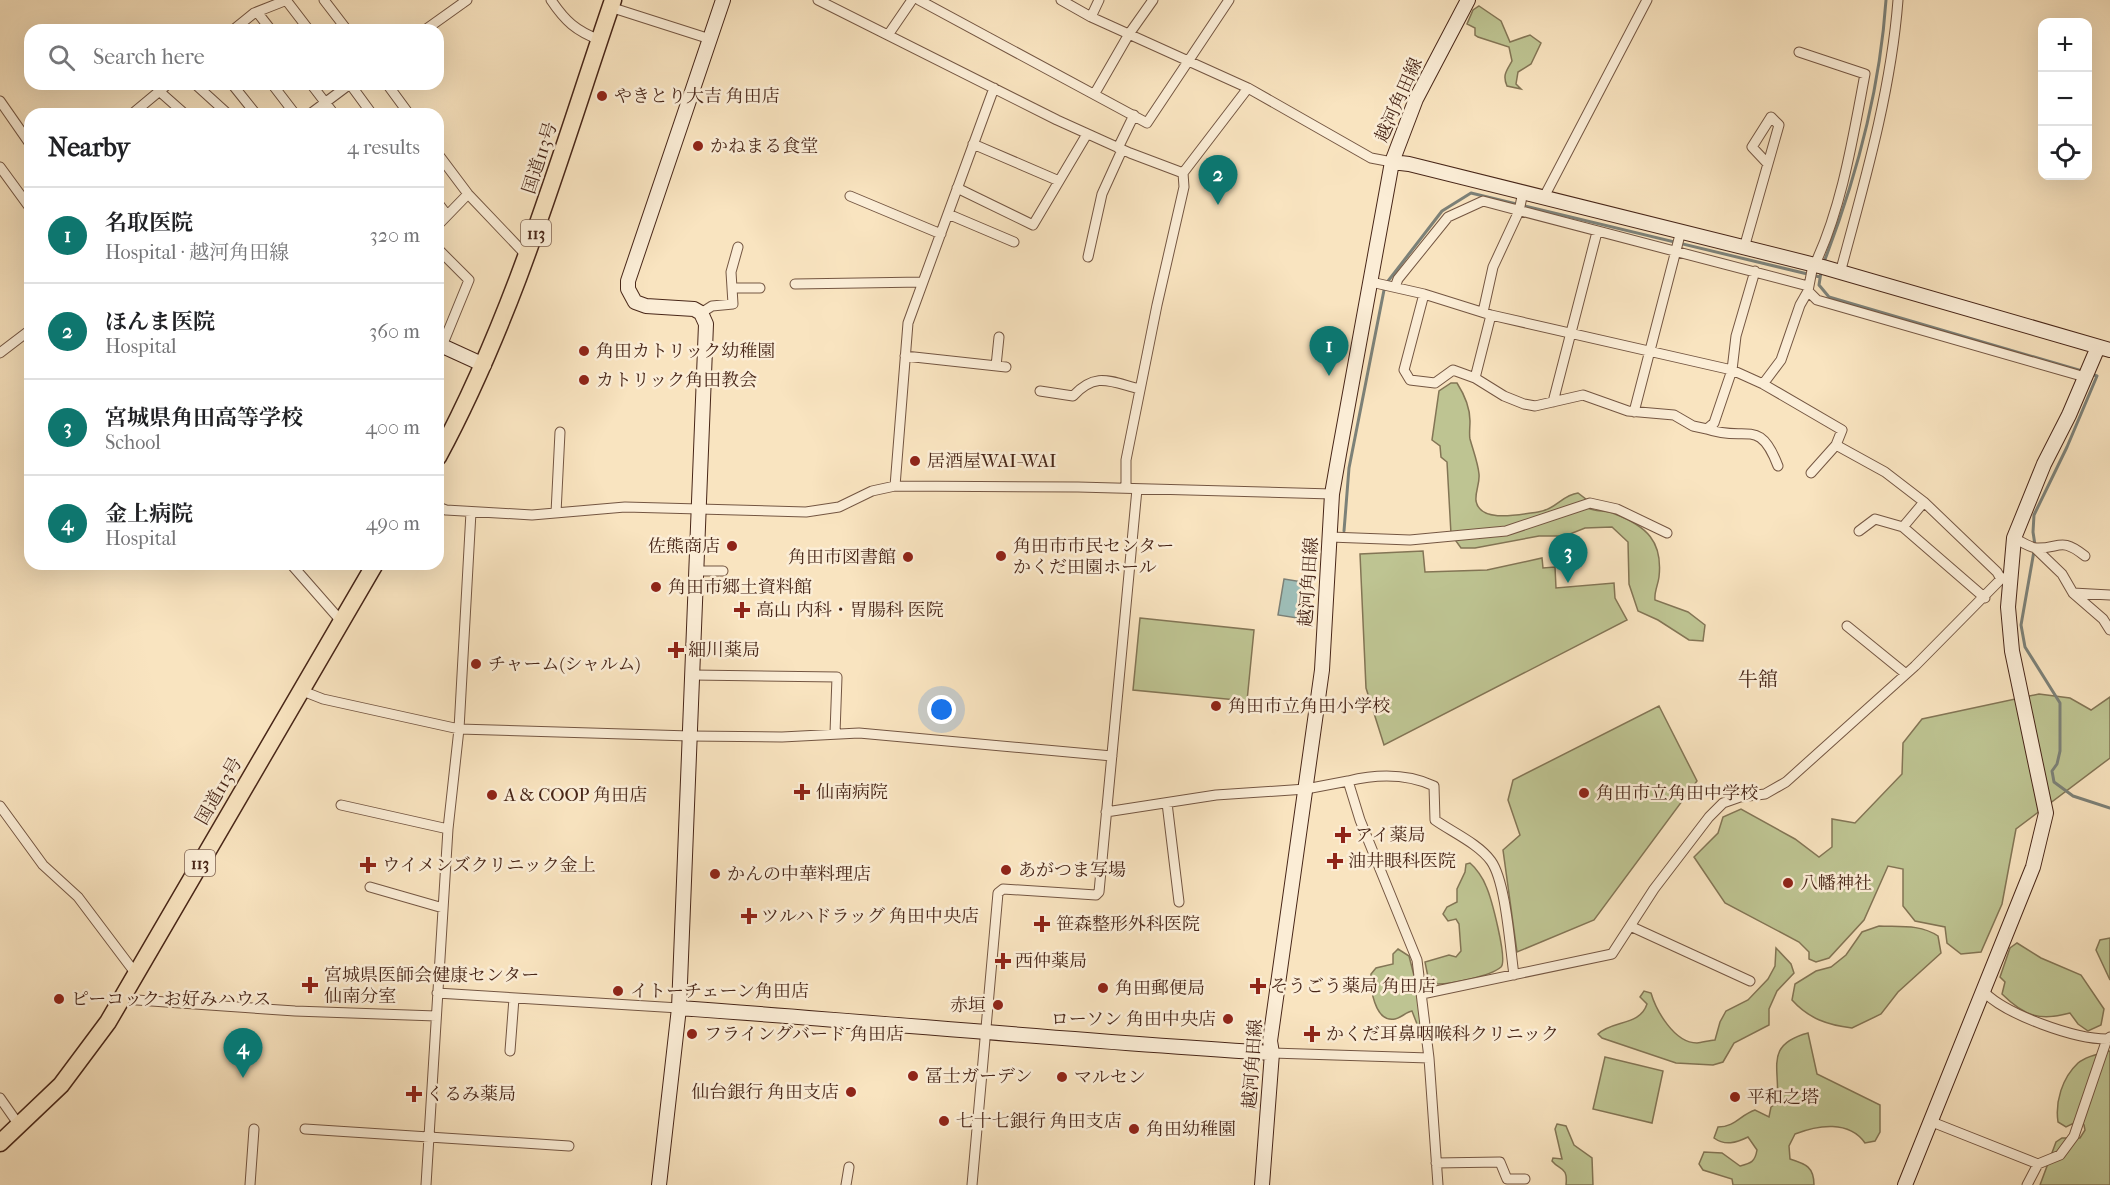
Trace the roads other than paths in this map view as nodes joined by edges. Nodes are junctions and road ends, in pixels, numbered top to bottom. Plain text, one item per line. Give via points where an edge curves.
1 (287, 0) edge
2 (324, 0) edge
3 (467, 0) edge
4 (551, 0) edge
5 (723, 0) edge
6 (818, 0) edge
7 (912, 0) edge
8 (919, 0) edge
9 (1061, 0) edge
10 (1099, 0) edge
11 (1153, 0) edge
12 (1229, 0) edge
13 (1468, 0) edge
14 (1647, 0) edge
15 (1898, 0) edge
16 (611, 3) edge
17 (257, 12) junction
18 (1091, 17) junction
19 (240, 24) edge
20 (266, 24) edge
21 (305, 24) edge
22 (342, 24) edge
23 (433, 24) edge
24 (1129, 34) junction
25 (888, 35) junction
26 (710, 39) junction
27 (600, 40) junction
28 (1799, 52) dead end
29 (1188, 61) junction
30 (994, 88) junction
31 (1248, 88) junction
32 (202, 90) edge
33 (237, 90) edge
34 (277, 90) edge
35 (316, 90) edge
36 (342, 90) edge
37 (354, 90) edge
38 (391, 90) edge
39 (159, 91) joint
40 (1095, 93) junction
41 (0, 101) edge
42 (325, 102) junction
43 (143, 108) edge
44 (178, 108) edge
45 (221, 108) edge
46 (251, 108) edge
47 (290, 108) edge
48 (318, 108) edge
49 (330, 108) edge
50 (368, 108) edge
51 (405, 108) edge
52 (1134, 115) junction
53 (1087, 134) junction
54 (24, 135) edge
55 (973, 144) junction
56 (1120, 149) junction
57 (444, 162) edge
58 (1392, 162) junction
59 (1767, 163) dead end
60 (0, 167) edge
61 (1183, 173) junction
62 (1059, 182) junction
63 (957, 188) junction
64 (1523, 192) junction
65 (468, 194) junction
66 (850, 196) dead end
67 (1544, 197) junction
68 (24, 200) edge
69 (444, 211) edge
70 (1519, 211) junction
71 (948, 214) junction
72 (447, 215) junction
73 (444, 218) edge
74 (1681, 231) junction
75 (1597, 232) junction
76 (941, 234) junction
77 (1014, 242) dead end
78 (738, 247) dead end
79 (1744, 248) junction
80 (1676, 251) junction
81 (444, 255) edge
82 (527, 256) junction
83 (1088, 257) dead end
84 (1814, 266) junction
85 (1755, 271) junction
86 (1840, 273) junction
87 (923, 282) junction
88 (1371, 282) junction
89 (795, 284) dead end
90 (1395, 287) junction
91 (732, 288) junction
92 (760, 288) dead end
93 (1808, 288) junction
94 (1424, 294) junction
95 (701, 313) junction
96 (1487, 313) junction
97 (1570, 333) junction
98 (24, 334) edge
99 (444, 336) edge
100 (999, 337) dead end
101 (444, 347) edge
102 (2104, 348) edge
103 (0, 352) edge
104 (1649, 352) junction
105 (905, 357) junction
106 (484, 365) junction
107 (996, 366) junction
108 (1006, 367) dead end
109 (1732, 370) junction
110 (2085, 377) junction
111 (1475, 378) junction
112 (1763, 384) junction
113 (1140, 389) junction
114 (1040, 391) dead end
115 (1553, 402) junction
116 (1634, 412) junction
117 (1707, 429) junction
118 (560, 432) dead end
119 (444, 445) edge
120 (1836, 445) junction
121 (1778, 466) dead end
122 (1811, 473) dead end
123 (895, 486) junction
124 (1126, 488) junction
125 (1137, 489) junction
126 (1332, 494) junction
127 (1924, 502) junction
128 (444, 508) edge
129 (699, 509) junction
130 (471, 512) junction
131 (556, 513) junction
132 (1903, 527) junction
133 (1859, 531) dead end
134 (1667, 533) dead end
135 (1330, 537) junction
136 (2014, 537) junction
137 (2035, 548) junction
138 (2085, 556) dead end
139 (296, 570) edge
140 (371, 570) edge
141 (696, 571) junction
142 (723, 571) dead end
143 (2006, 578) junction
144 (2073, 593) junction
145 (2110, 595) edge
146 (1985, 598) junction
147 (340, 621) junction
148 (1847, 626) dead end
149 (2110, 630) edge
150 (1906, 674) junction
151 (693, 675) junction
152 (300, 690) junction
153 (459, 729) junction
154 (835, 733) junction
155 (690, 736) junction
156 (1112, 756) junction
157 (1348, 781) junction
158 (1306, 789) junction
159 (1167, 803) junction
160 (341, 805) dead end
161 (0, 806) edge
162 (1106, 812) junction
163 (448, 829) junction
164 (370, 887) dead end
165 (1179, 902) dead end
166 (442, 908) junction
167 (1630, 926) junction
168 (136, 974) junction
169 (1514, 975) junction
170 (1750, 981) dead end
171 (437, 993) junction
172 (1985, 993) junction
173 (1422, 994) junction
174 (125, 996) junction
175 (514, 998) junction
176 (679, 1008) junction
177 (436, 1016) junction
178 (986, 1032) junction
179 (2108, 1038) edge
180 (510, 1051) dead end
181 (1272, 1053) junction
182 (1429, 1058) junction
183 (0, 1098) edge
184 (1932, 1122) junction
185 (19, 1125) junction
186 (254, 1129) dead end
187 (305, 1129) dead end
188 (429, 1136) junction
189 (0, 1143) edge
190 (569, 1146) dead end
191 (1436, 1163) junction
192 (2038, 1164) junction
193 (849, 1167) dead end
194 (1525, 1179) dead end
195 (250, 1185) edge
196 (426, 1185) edge
197 (659, 1185) edge
198 (846, 1185) edge
199 (972, 1185) edge
200 (1262, 1185) edge
201 (1438, 1185) edge
202 (1905, 1185) edge
203 (2027, 1185) edge

1 - 17 street
1 - 21 street
2 - 22 street
3 - 23 street
4 - 27 street via 566,23
5 - 26 street
6 - 25 street
7 - 25 street
8 - 40 street
9 - 18 street
10 - 18 street
11 - 24 street
12 - 29 street
13 - 58 street, 越河角田線 via 1416,99
14 - 67 street
15 - 86 street via 1895,38 1867,173
16 - 26 street
16 - 27 highway, 国道113号 / 113
17 - 19 street
17 - 20 street
18 - 24 street
24 - 29 street
24 - 40 street
25 - 30 street
26 - 95 street via 628,281 635,303
27 - 82 highway, 国道113号 / 113
28 - 84 street via 1865,74 1850,154 1825,245
29 - 31 street
29 - 52 street via 1147,123
30 - 53 street
30 - 55 street
31 - 58 street via 1371,158
31 - 61 street
32 - 45 street
33 - 46 street
34 - 47 street
35 - 42 street
36 - 42 street
37 - 50 street
38 - 51 street
39 - 43 street
39 - 44 street
40 - 52 street
41 - 54 street
42 - 48 street
42 - 49 street
52 - 56 street
53 - 56 street
53 - 62 street
55 - 62 street
55 - 63 street
56 - 61 street
56 - 83 street via 1102,194
57 - 65 street
58 - 64 street
58 - 88 street, 越河角田線
59 - 79 street
60 - 68 street
61 - 113 street via 1184,187
62 - 63 street via 1033,225
63 - 71 street
64 - 67 street
64 - 70 street
65 - 72 street
65 - 82 street
66 - 76 street
67 - 74 street
69 - 72 street
70 - 75 street
70 - 90 street via 1483,201 1448,217
70 - 96 street via 1493,267
71 - 76 street
71 - 77 street
72 - 73 street
74 - 79 street
74 - 80 street
75 - 80 street
75 - 97 street
76 - 87 street
78 - 91 street via 731,272
79 - 84 street
80 - 85 street
80 - 104 street
81 - 99 street via 468,280
82 - 106 highway, 国道113号 / 113
84 - 86 street
84 - 93 street
85 - 93 street
85 - 109 street via 1736,336
86 - 102 street
87 - 89 street
87 - 105 street via 908,323
88 - 90 street
88 - 126 street, 越河角田線
90 - 94 street
91 - 92 street
91 - 95 street via 733,304 712,306
93 - 110 street via 1817,300 1838,307
93 - 112 street via 1781,360
94 - 96 street
94 - 111 street via 1404,373 1410,380 1427,384 1435,384 1451,370
95 - 129 street via 706,324
96 - 97 street
96 - 111 street
97 - 104 street
97 - 115 street
98 - 103 street
100 - 107 street
101 - 106 street
102 - 110 street
104 - 109 street
104 - 116 street
105 - 107 street
105 - 123 street
106 - 119 highway, 国道113号 / 113
107 - 108 street
109 - 112 street
109 - 117 street via 1714,423
110 - 136 street
111 - 115 street via 1524,404
112 - 120 street via 1842,430
113 - 114 street via 1094,380 1073,396
113 - 124 street via 1126,460
115 - 116 street via 1583,396
116 - 117 street via 1674,415
117 - 121 street via 1759,435 1766,440
118 - 131 street
120 - 122 street
120 - 127 street via 1885,472
123 - 124 street
123 - 129 street via 872,491 827,511
124 - 125 street
125 - 126 street
125 - 156 street
126 - 135 street, 越河角田線
127 - 132 street
127 - 143 street
128 - 130 street
129 - 131 street via 625,507
129 - 141 street
130 - 131 street
130 - 153 street
132 - 133 street via 1875,519
132 - 146 street
134 - 135 street via 1617,509 1590,503 1506,531 1410,540
135 - 158 street, 越河角田線 via 1322,670
136 - 137 street
136 - 143 street
137 - 138 street via 2059,543
137 - 144 street via 2062,574
139 - 147 street
140 - 147 highway, 国道113号 / 113
141 - 142 street
141 - 151 street
143 - 146 street
143 - 172 street via 2012,651 2046,813 2033,867
144 - 145 street
144 - 149 street
146 - 150 street
147 - 152 highway, 国道113号 / 113
148 - 150 street
150 - 167 street via 1786,782 1765,794 1724,803 1709,817
151 - 154 street via 837,677
151 - 155 street
152 - 153 street via 323,699
152 - 168 highway, 国道113号 / 113
153 - 155 street
153 - 163 street
154 - 155 street
154 - 156 street
155 - 176 street
156 - 162 street
157 - 158 street
157 - 169 street via 1374,775 1417,779 1434,786 1435,820 1485,854 1495,867
157 - 173 street via 1417,960
158 - 159 street via 1216,795
158 - 181 street, 越河角田線 via 1270,1041
159 - 162 street
159 - 165 street
160 - 163 street
161 - 168 street via 43,865 78,897
162 - 178 street via 1096,895 1002,889 998,893
163 - 166 street
164 - 166 street
166 - 171 street
167 - 169 street via 1612,954
167 - 170 street
168 - 174 highway, 国道113号 / 113
169 - 173 street
171 - 175 street
171 - 177 street
172 - 179 street via 1997,1004 2031,1019 2084,1038
172 - 184 street
173 - 182 street
174 - 177 street via 295,1011
174 - 185 highway, 国道113号 / 113 via 72,1071
175 - 176 street
175 - 180 street
176 - 178 street
176 - 197 street
177 - 188 street
178 - 181 street
178 - 199 street
179 - 192 street via 2074,1136 2060,1155
181 - 182 street
181 - 200 street, 越河角田線
182 - 191 street
183 - 185 street
184 - 192 street
184 - 202 street
185 - 189 highway, 国道113号 / 113
186 - 195 street
187 - 188 street
188 - 190 street
188 - 196 street
191 - 194 street via 1500,1162 1507,1179
191 - 201 street
192 - 203 street
193 - 198 street

